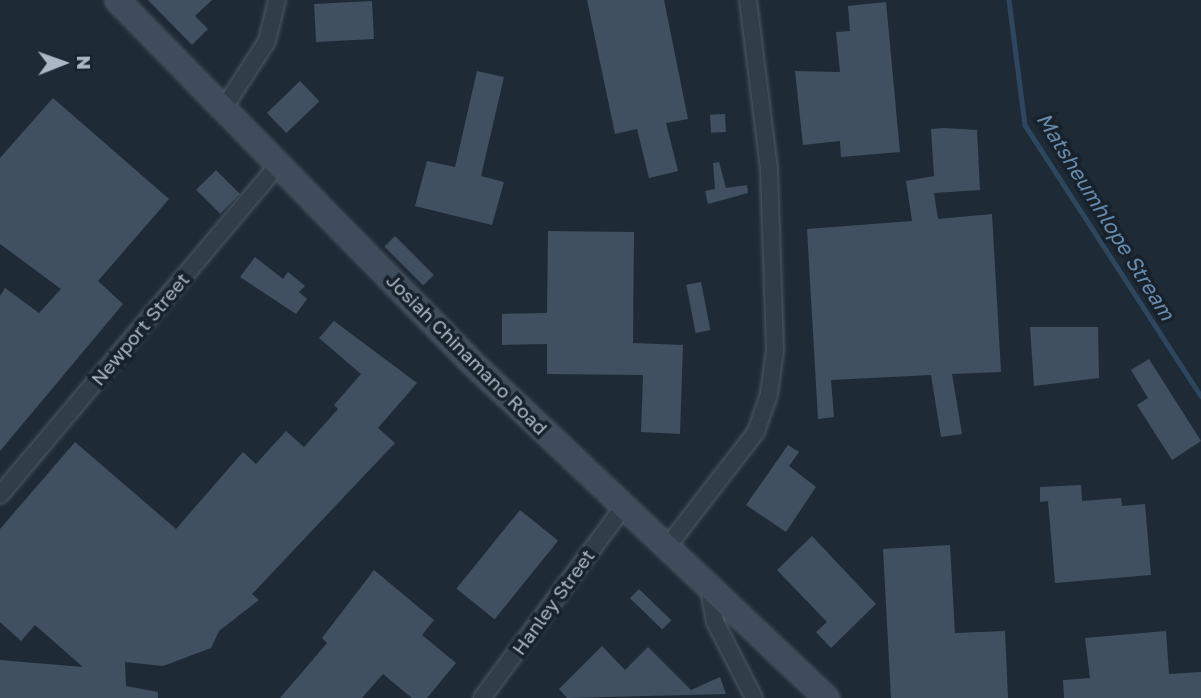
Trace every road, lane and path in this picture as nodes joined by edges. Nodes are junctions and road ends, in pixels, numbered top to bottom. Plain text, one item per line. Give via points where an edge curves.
1 (117, 0) edge
2 (277, 0) edge
3 (748, 0) edge
4 (225, 106) junction
5 (279, 164) junction
6 (0, 495) edge
7 (624, 506) junction
8 (667, 547) junction
9 (710, 594) junction
10 (482, 698) edge
11 (754, 698) edge
12 (825, 698) edge

1 - 4 street, Josiah Chinamano Road
2 - 4 street via 267,41
3 - 8 street via 769,169 775,350 769,394 756,432
4 - 5 street, Josiah Chinamano Road
5 - 6 street, Newport Street
5 - 7 street, Josiah Chinamano Road via 467,357
7 - 8 street, Josiah Chinamano Road
7 - 10 street, Hanley Street
8 - 9 street, Josiah Chinamano Road
9 - 11 street via 715,622
9 - 12 street, Josiah Chinamano Road

